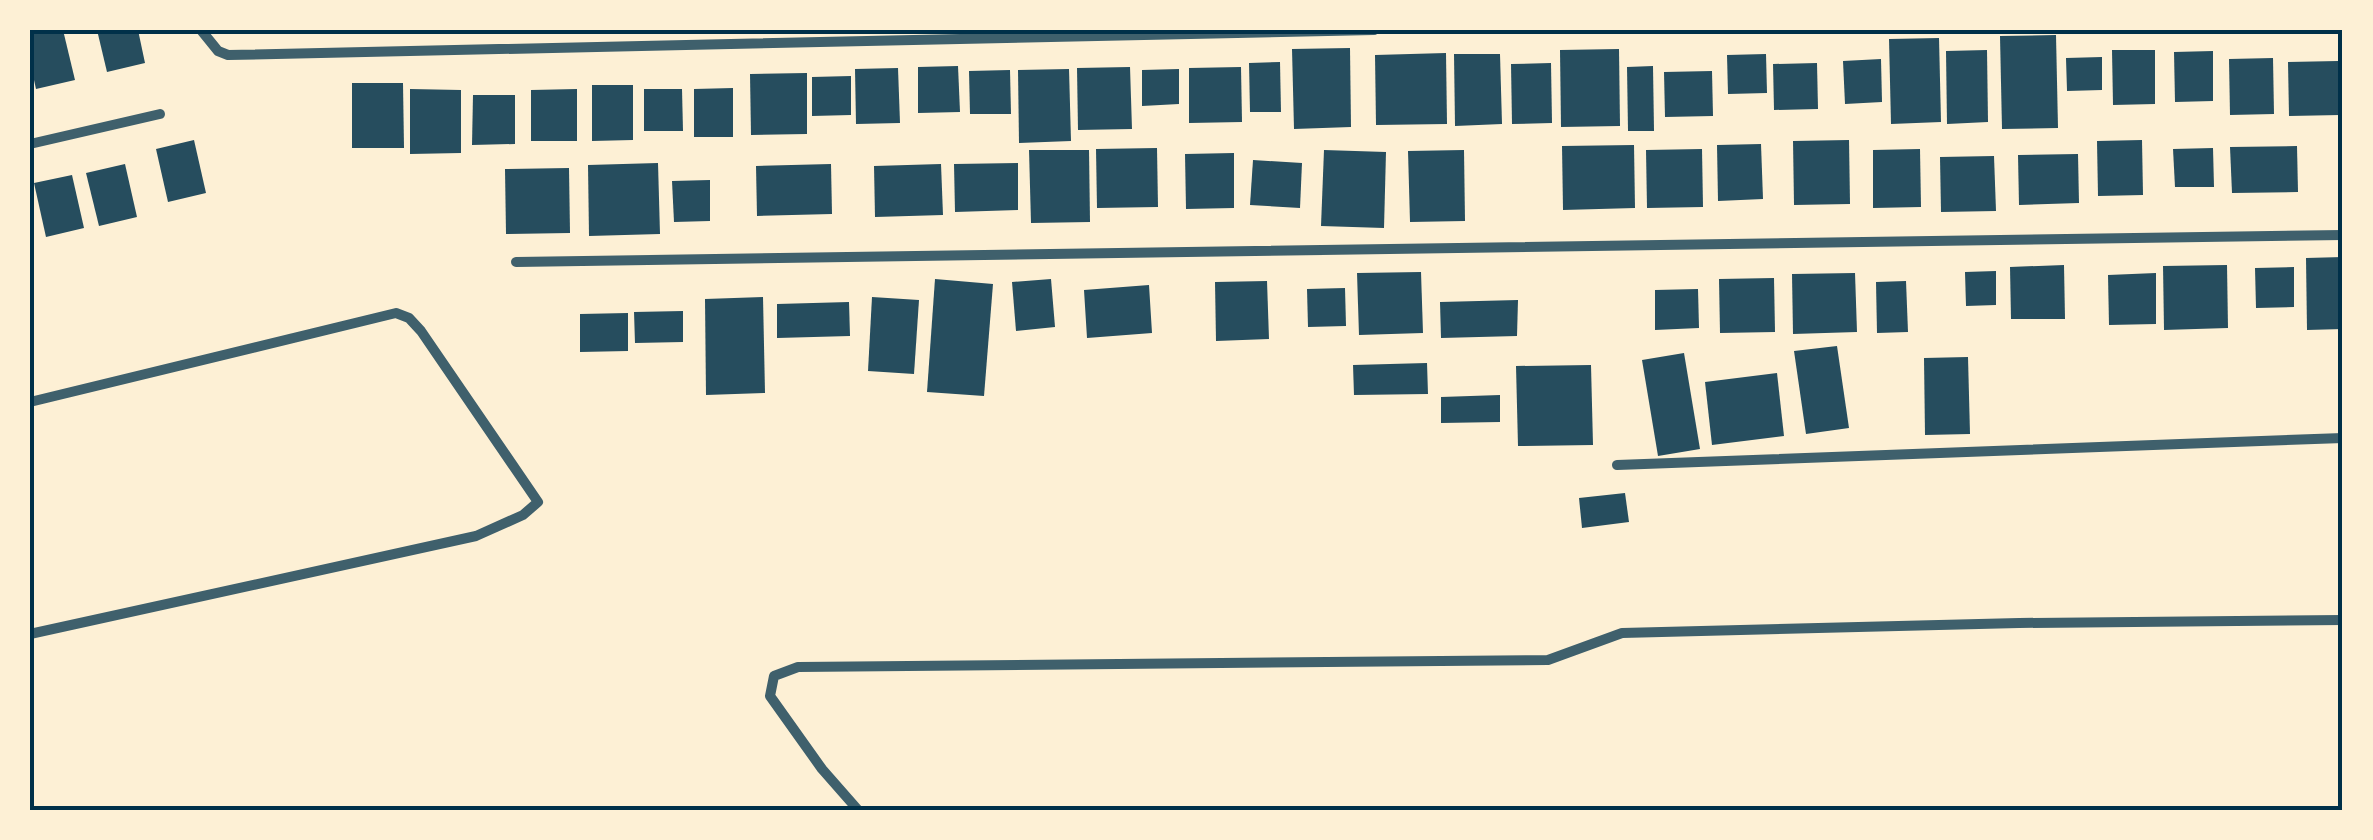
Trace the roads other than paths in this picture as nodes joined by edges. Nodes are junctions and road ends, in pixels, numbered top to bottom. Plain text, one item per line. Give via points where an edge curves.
1 (200, 30) edge
2 (1374, 30) edge
3 (160, 114) dead end
4 (30, 144) edge
5 (2343, 235) edge
6 (516, 262) dead end
7 (30, 402) edge
8 (2343, 438) edge
9 (1617, 464) dead end
10 (2343, 620) edge
11 (30, 634) edge
12 (858, 810) edge

1 - 2 street via 228,55
3 - 4 street
5 - 6 street
7 - 11 street via 396,313 421,331 538,502 476,536
8 - 9 street
10 - 12 street via 1622,633 1548,660 798,667 774,676 770,696

